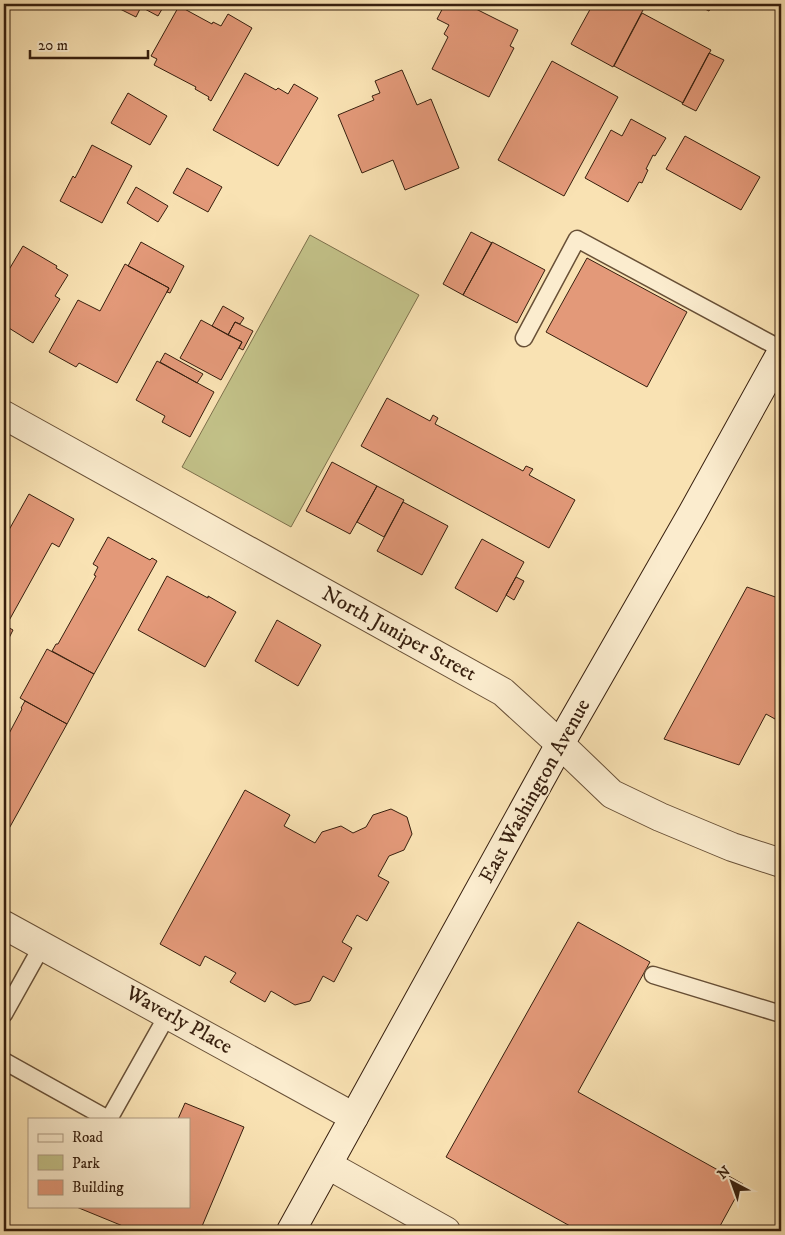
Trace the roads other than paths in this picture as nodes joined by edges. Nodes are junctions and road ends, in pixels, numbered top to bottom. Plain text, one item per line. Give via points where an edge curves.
1 (524, 338) dead end
2 (781, 349) edge
3 (781, 353) edge
4 (4, 415) edge
5 (560, 744) junction
6 (781, 863) edge
7 (4, 924) edge
8 (42, 946) junction
9 (653, 975) dead end
10 (4, 1014) edge
11 (168, 1014) junction
12 (781, 1014) edge
13 (4, 1061) edge
14 (354, 1117) junction
15 (107, 1118) edge
16 (110, 1118) edge
17 (328, 1165) junction
18 (291, 1231) edge
19 (446, 1231) edge

1 - 2 lane via 577,239
3 - 5 street, East Washington Avenue
4 - 5 street, North Juniper Street via 504,692
5 - 6 street, North Juniper Street via 612,794 732,847
5 - 14 street, East Washington Avenue
7 - 8 street, Waverly Place
8 - 10 lane
8 - 11 street, Waverly Place
9 - 12 lane
11 - 14 street, Waverly Place
11 - 16 lane
13 - 15 lane
14 - 17 street, East Washington Avenue
17 - 18 street, East Washington Avenue
17 - 19 street

